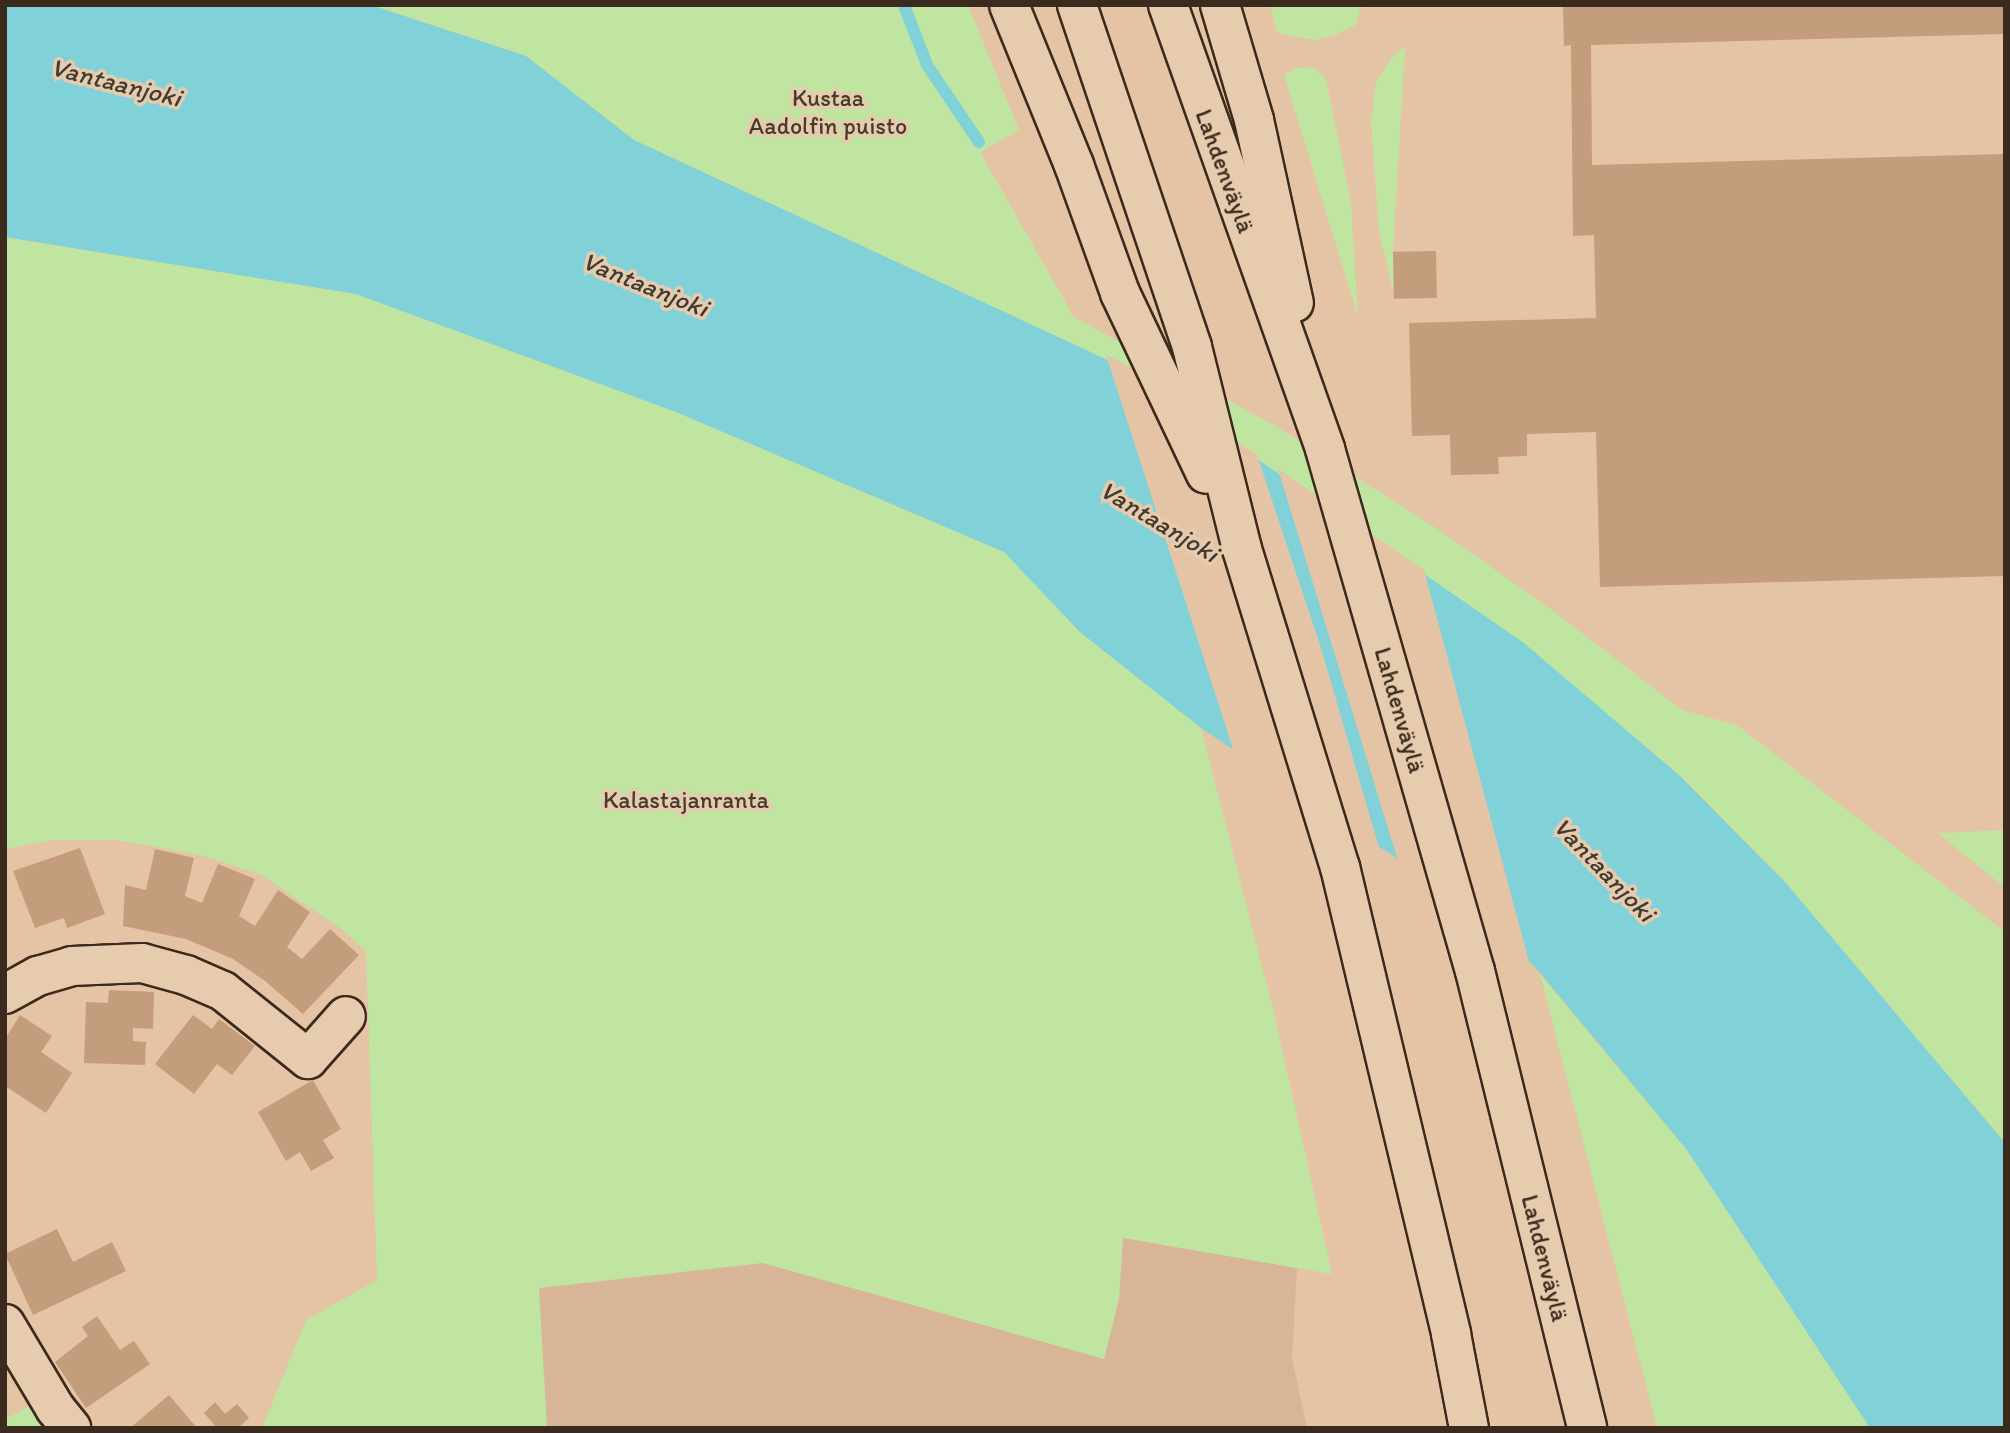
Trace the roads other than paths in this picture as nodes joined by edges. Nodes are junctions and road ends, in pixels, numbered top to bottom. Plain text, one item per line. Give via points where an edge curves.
1 (1009, 5) edge
2 (1077, 5) edge
3 (1168, 5) edge
4 (1220, 5) edge
5 (1325, 449) junction
6 (1242, 549) junction
7 (5, 994) edge
8 (346, 1016) dead end
9 (5, 1324) edge
10 (71, 1428) edge
11 (1469, 1428) edge
12 (1587, 1428) edge

1 - 6 main road via 1120,293
2 - 6 main road via 1192,347
3 - 5 main road, Lahdenväylä
4 - 5 main road via 1254,120
5 - 12 main road, Lahdenväylä via 1475,971
6 - 11 main road via 1340,867 1451,1334
7 - 8 main road via 38,976 72,966 142,963 186,975 223,992 308,1059
9 - 10 main road

